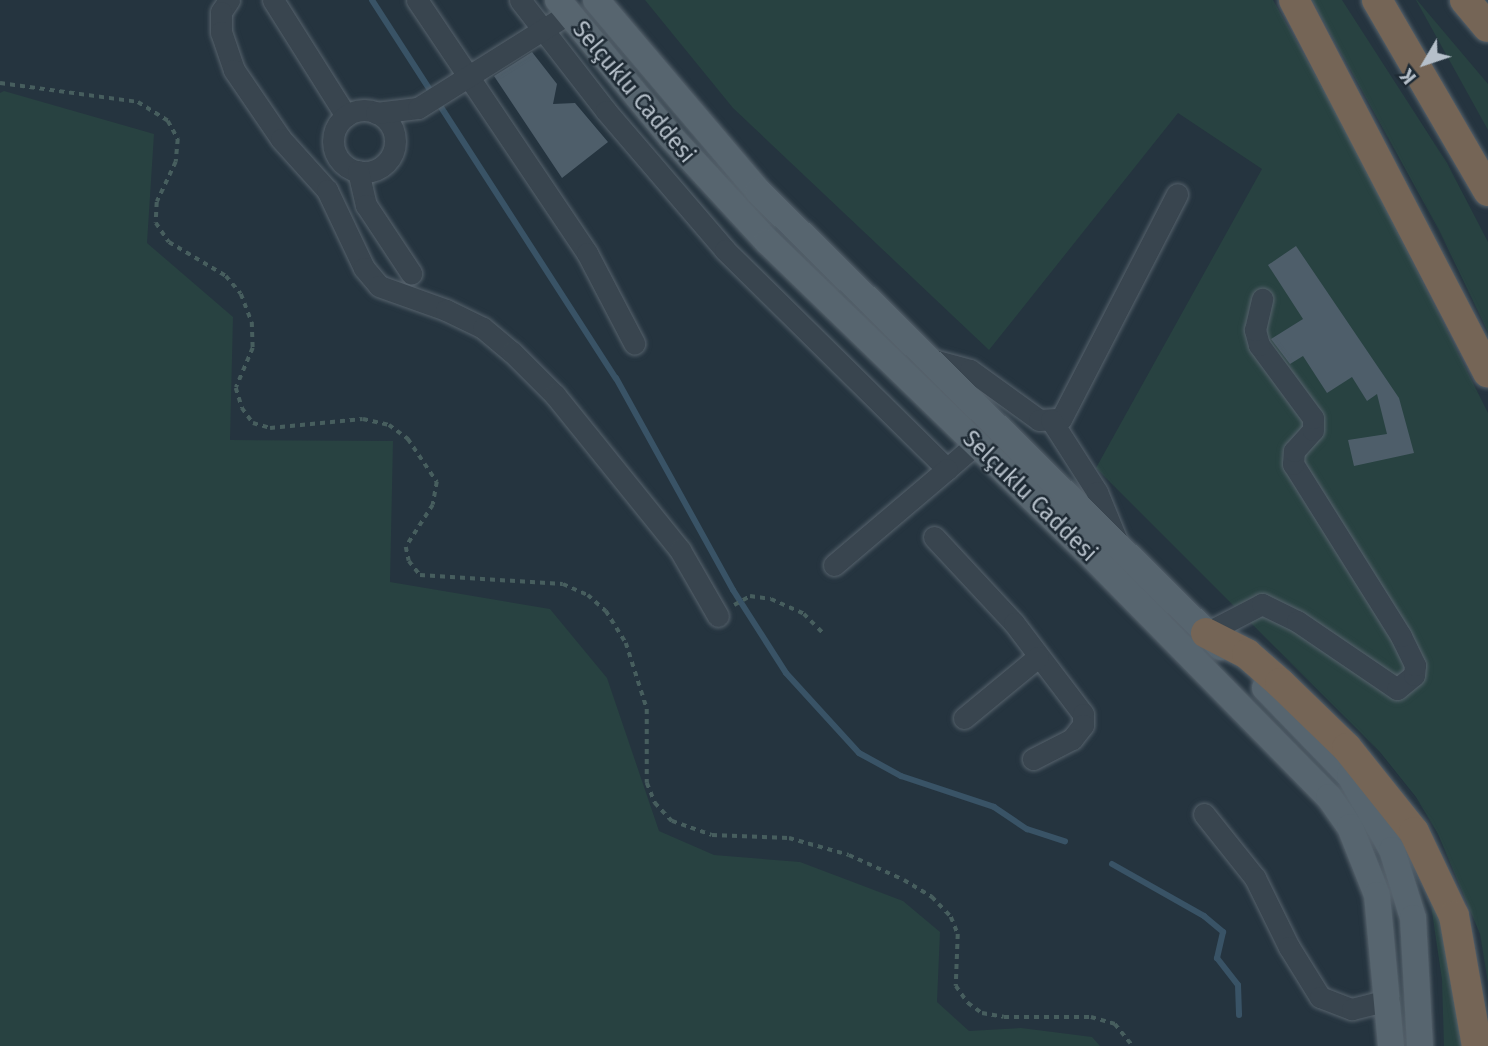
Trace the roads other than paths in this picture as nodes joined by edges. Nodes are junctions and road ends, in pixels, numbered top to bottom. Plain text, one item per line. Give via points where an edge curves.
1 (229, 0) edge
2 (273, 0) edge
3 (417, 0) edge
4 (520, 0) edge
5 (596, 0) edge
6 (1294, 0) edge
7 (1354, 0) edge
8 (1377, 0) edge
9 (1465, 0) edge
10 (563, 7) edge
11 (541, 27) junction
12 (1488, 27) edge
13 (459, 81) junction
14 (376, 113) junction
15 (346, 116) junction
16 (1457, 132) junction
17 (358, 171) junction
18 (1488, 191) edge
19 (1177, 194) dead end
20 (411, 273) dead end
21 (1262, 299) dead end
22 (634, 343) dead end
23 (930, 359) junction
24 (1488, 373) edge
25 (1051, 420) junction
26 (976, 443) junction
27 (947, 469) junction
28 (934, 537) dead end
29 (1119, 546) junction
30 (834, 565) dead end
31 (726, 611) road end
32 (1206, 633) junction
33 (1038, 657) junction
34 (964, 719) dead end
35 (1033, 759) dead end
36 (1204, 814) dead end
37 (1389, 1000) junction
38 (1391, 1046) edge
39 (1420, 1046) edge
40 (1477, 1046) edge

1 - 31 street via 221,12 221,32 234,70 281,139 327,190 364,268 379,286 483,328 512,352 555,396
2 - 15 street
3 - 13 street
4 - 11 street
5 - 23 main road, Selçuklu Caddesi via 715,145
6 - 24 highway
7 - 16 highway via 1396,63
8 - 16 highway
9 - 12 highway
10 - 11 street
10 - 26 main road, Selçuklu Caddesi via 713,185
11 - 13 street
11 - 27 street via 725,250
13 - 14 street via 418,108
13 - 22 street via 587,253
14 - 15 street via 355,111
14 - 17 street via 391,126 394,147 377,169
15 - 17 street via 333,143 341,162
16 - 18 highway
17 - 20 street via 366,205
19 - 25 street via 1077,394 1061,419
21 - 32 street via 1255,330 1259,345 1313,418 1313,430 1294,451 1293,464 1401,636 1415,665 1414,674 1396,688 1297,621 1262,604
23 - 25 street via 970,370 1022,411 1039,420
23 - 29 main road, Selçuklu Caddesi
25 - 29 street via 1097,492
26 - 27 street
26 - 37 main road, Selçuklu Caddesi via 1329,797 1350,828 1377,895
27 - 30 street
28 - 33 street via 1014,623
29 - 32 main road, Selçuklu Caddesi
32 - 39 main road, Selçuklu Caddesi via 1324,749 1375,813 1405,883 1413,918
32 - 40 highway via 1247,654 1289,692 1369,773 1415,832 1454,916
33 - 34 street
33 - 35 street via 1083,714 1083,725 1072,739
36 - 37 street via 1255,878 1320,997 1352,1009
37 - 38 main road, Selçuklu Caddesi

